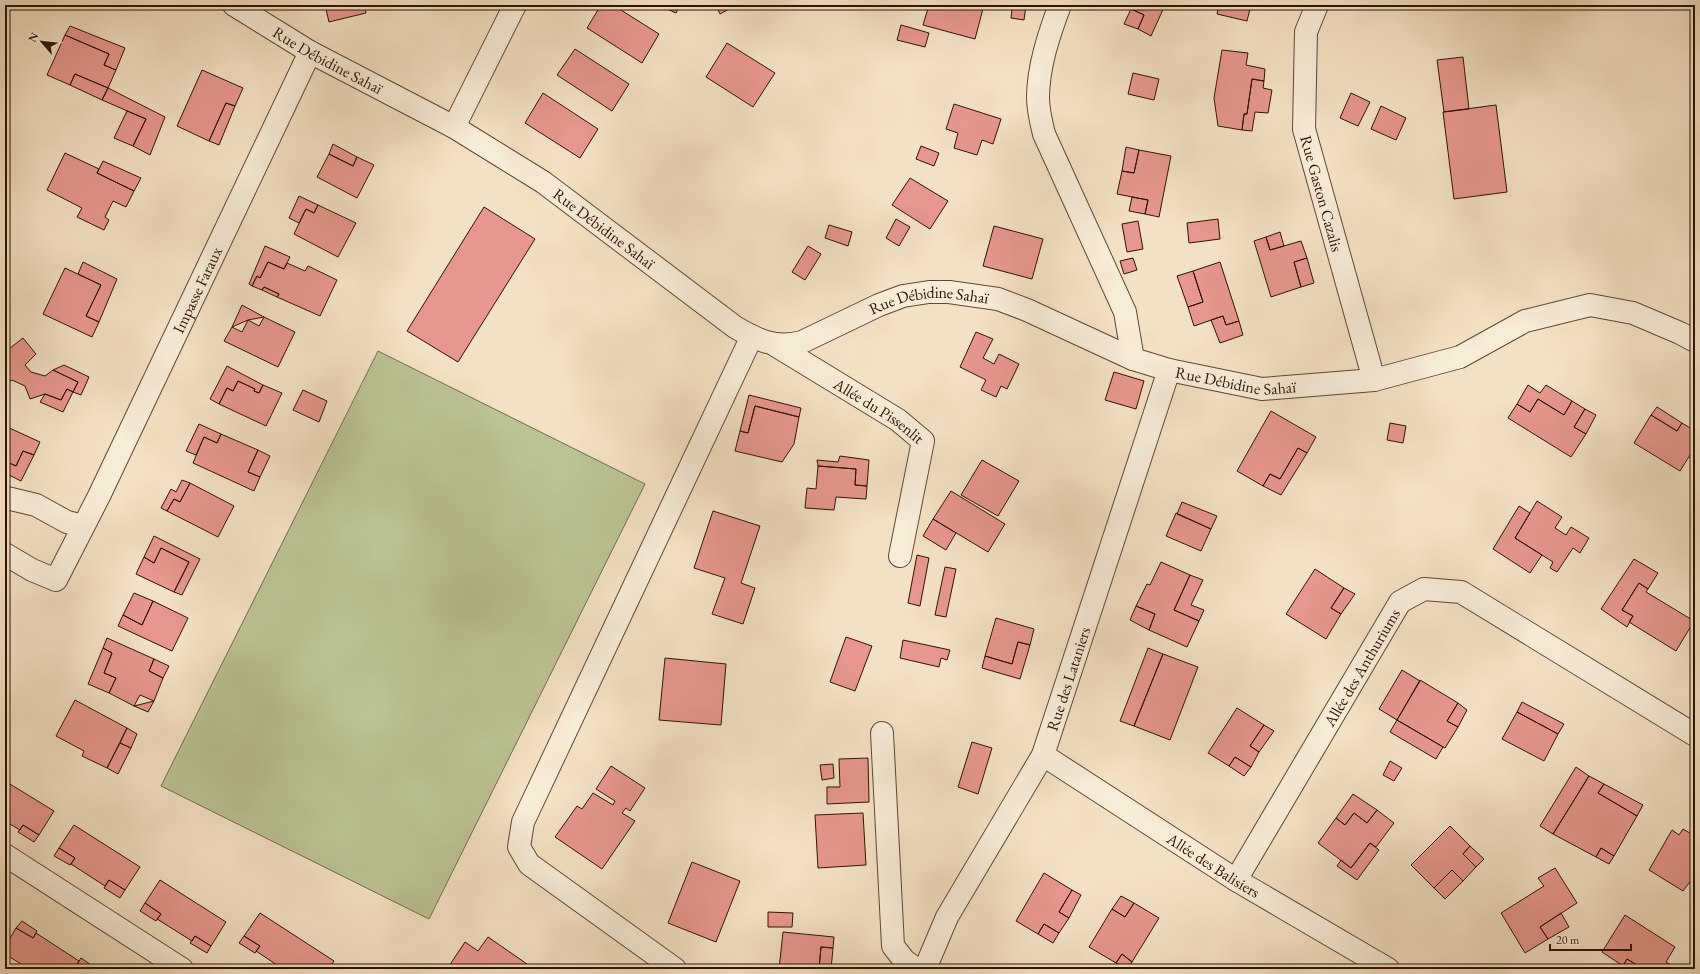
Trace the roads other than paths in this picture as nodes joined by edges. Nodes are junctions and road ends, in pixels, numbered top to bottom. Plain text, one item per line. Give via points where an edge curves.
1 (234, 5) edge
2 (515, 5) edge
3 (1060, 5) edge
4 (1317, 5) edge
5 (310, 52) junction
6 (454, 126) junction
7 (752, 336) junction
8 (1695, 341) edge
9 (775, 345) junction
10 (1133, 359) junction
11 (1169, 370) junction
12 (1374, 380) junction
13 (5, 499) edge
14 (83, 526) junction
15 (5, 554) edge
16 (900, 556) dead end
17 (882, 733) dead end
18 (1695, 735) edge
19 (1043, 755) junction
20 (5, 855) edge
21 (1236, 880) junction
22 (182, 969) edge
23 (675, 969) edge
24 (917, 969) edge
25 (1388, 969) edge

1 - 5 street, Rue Débidine Sahaï
2 - 6 street
3 - 10 street via 1052,25 1040,76 1039,113 1044,134 1125,312
4 - 12 street, Rue Gaston Cazalis via 1306,32 1304,129
5 - 6 street, Rue Débidine Sahaï
5 - 14 street, Impasse Faraux
6 - 7 street, Rue Débidine Sahaï via 543,182 735,328
7 - 9 street, Rue Débidine Sahaï
7 - 23 street via 523,822 519,847 529,864
8 - 12 street, Rue Débidine Sahaï via 1680,332 1633,313 1590,304 1525,321 1460,357
9 - 10 street, Rue Débidine Sahaï via 788,346 802,342 903,296 949,292 998,299
9 - 16 street, Allée du Pissenlit via 898,420 923,441
10 - 11 street, Rue Débidine Sahaï
11 - 12 street, Rue Débidine Sahaï via 1262,388
11 - 19 street, Rue des Lataniers
13 - 14 street via 36,505 67,522
14 - 15 street, Impasse Faraux via 56,580
17 - 24 street via 893,946 904,960
18 - 21 street, Allée des Anthuriums via 1461,592 1424,589 1400,602
19 - 21 street, Allée des Balisiers
19 - 24 street, Rue des Lataniers
20 - 22 street
21 - 25 street, Allée des Balisiers

